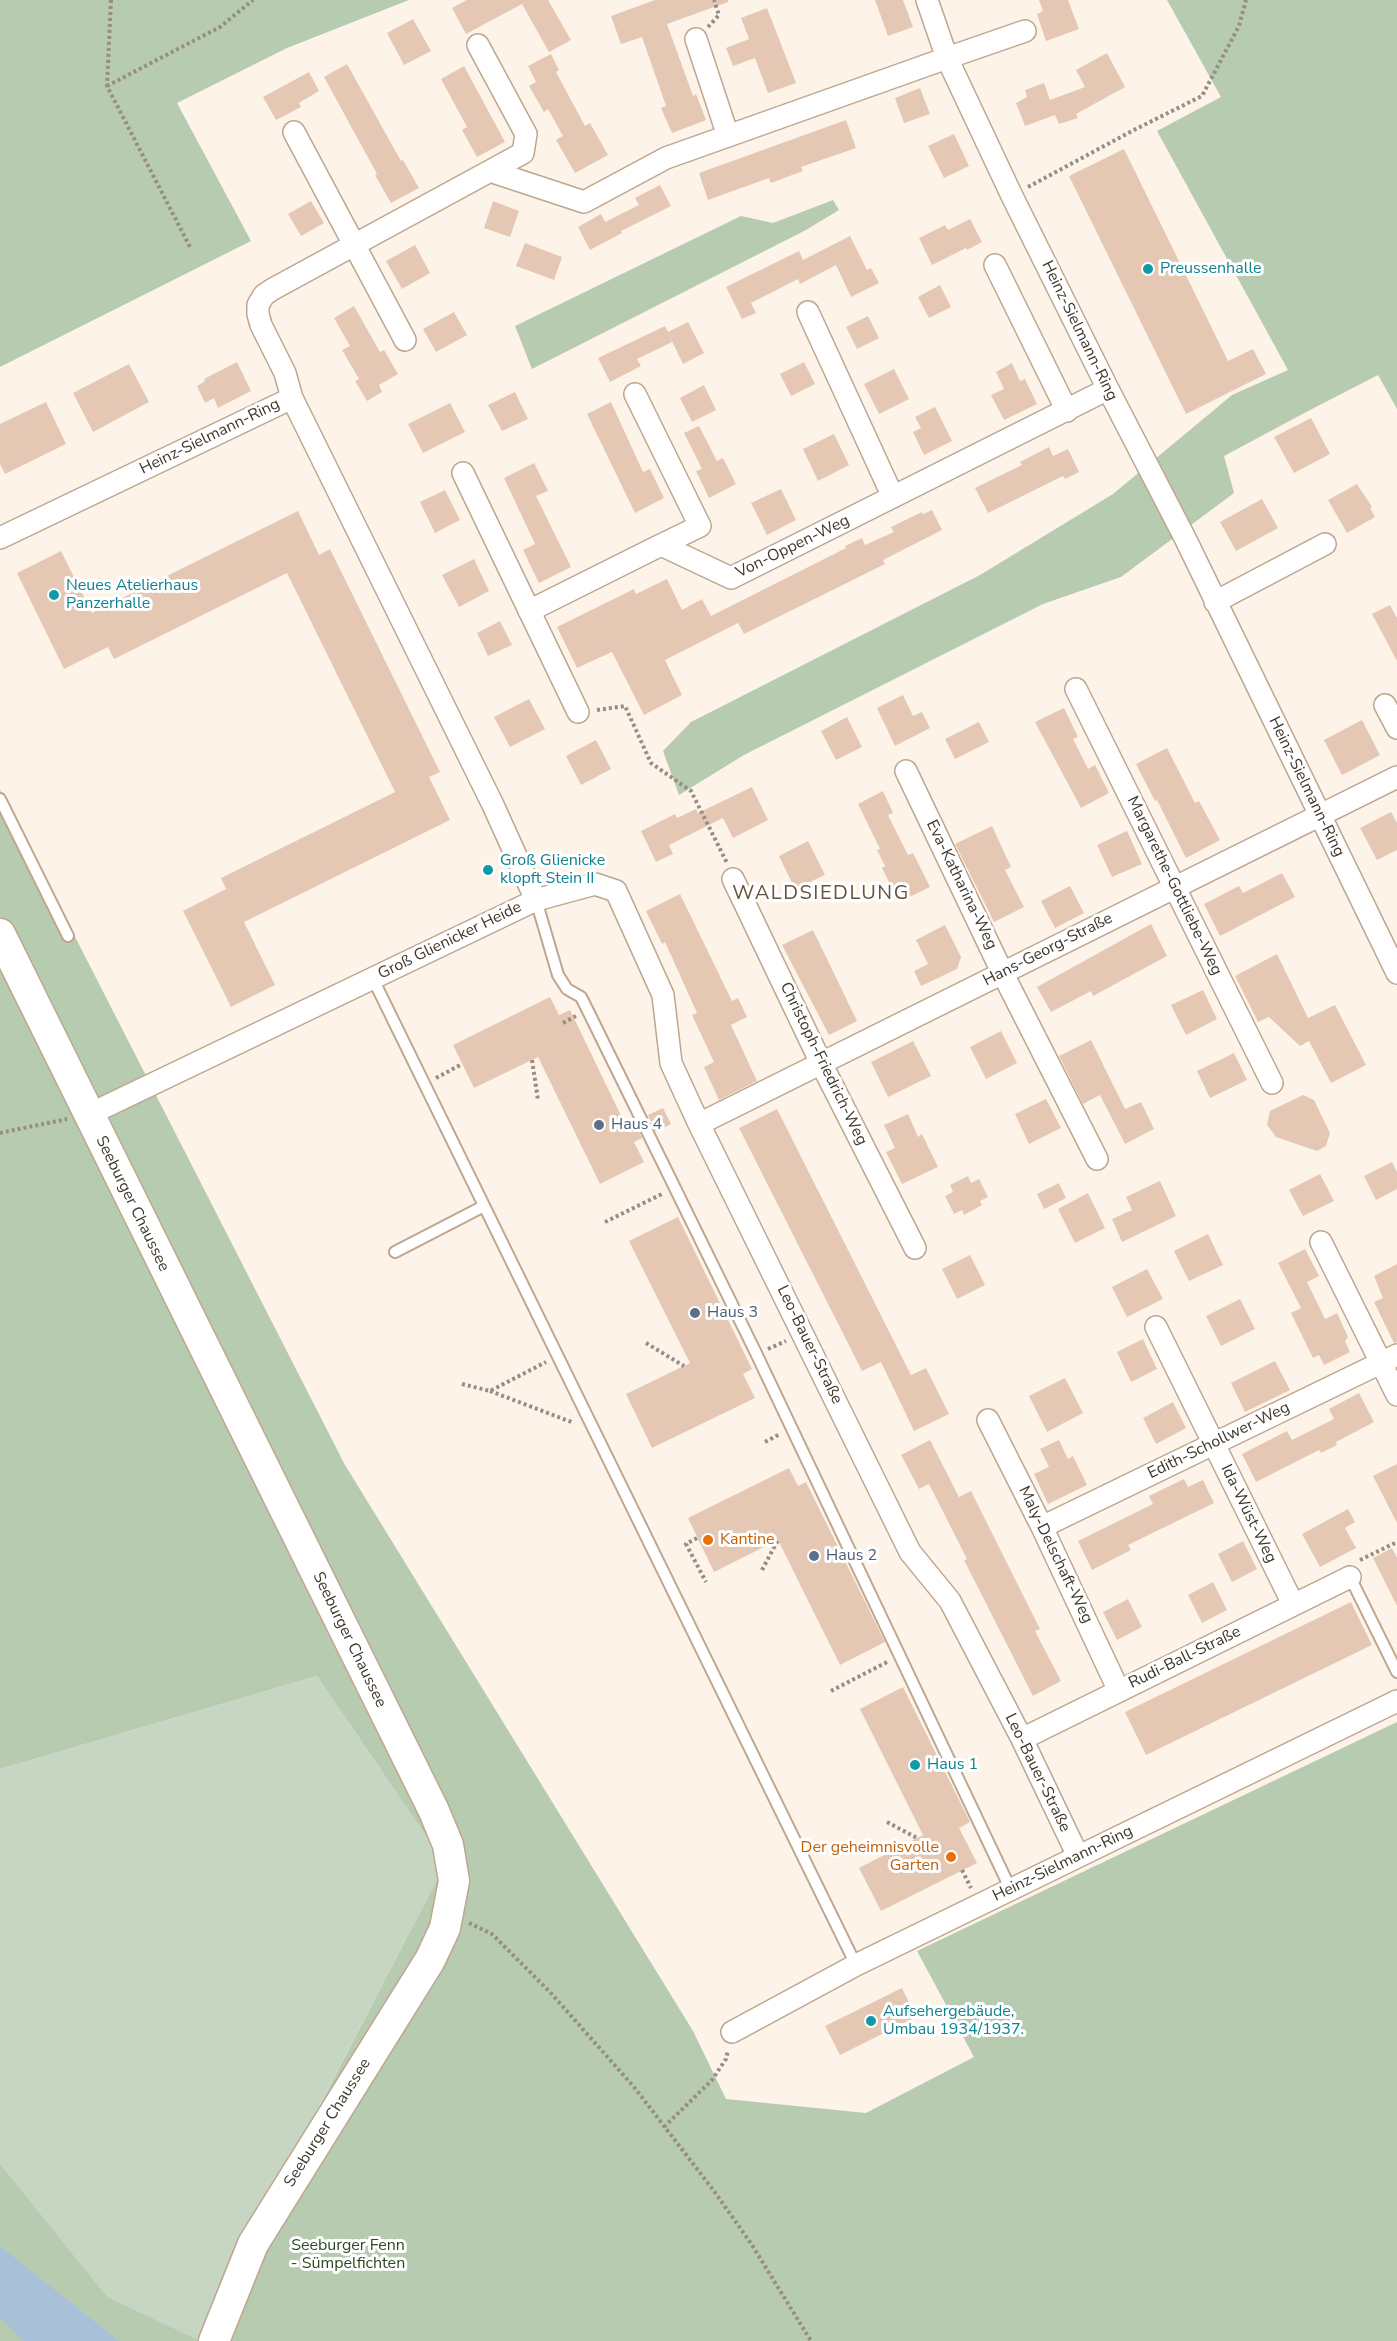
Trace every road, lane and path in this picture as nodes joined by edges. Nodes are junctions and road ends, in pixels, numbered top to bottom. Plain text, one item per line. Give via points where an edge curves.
1 (111, 0) edge
2 (253, 0) edge
3 (714, 0) edge
4 (927, 0) edge
5 (1246, 0) edge
6 (1025, 31) dead end
7 (696, 39) joint
8 (478, 45) dead end
9 (947, 58) junction
10 (107, 86) junction
11 (294, 132) dead end
12 (728, 136) junction
13 (490, 171) junction
14 (1012, 196) junction
15 (354, 244) junction
16 (190, 247) dead end
17 (995, 265) dead end
18 (808, 312) dead end
19 (405, 340) dead end
20 (1108, 389) junction
21 (635, 394) dead end
22 (292, 398) junction
23 (1067, 411) junction
24 (463, 472) dead end
25 (893, 497) junction
26 (0, 538) edge
27 (1325, 544) dead end
28 (661, 545) junction
29 (1215, 602) junction
30 (529, 611) junction
31 (1076, 689) dead end
32 (1385, 705) dead end
33 (578, 712) joint
34 (1397, 728) edge
35 (906, 771) dead end
36 (1397, 777) edge
37 (0, 799) edge
38 (1320, 816) junction
39 (733, 879) joint
40 (1174, 887) junction
41 (536, 900) junction
42 (0, 934) edge
43 (68, 936) dead end
44 (1397, 973) edge
45 (1003, 974) junction
46 (373, 979) junction
47 (532, 1060) dead end
48 (821, 1063) junction
49 (462, 1064) dead end
50 (424, 1083) junction
51 (1272, 1083) dead end
52 (538, 1100) dead end
53 (88, 1115) junction
54 (699, 1124) junction
55 (0, 1133) edge
56 (1097, 1160) dead end
57 (675, 1187) junction
58 (484, 1206) junction
59 (605, 1222) dead end
60 (1321, 1242) dead end
61 (915, 1248) dead end
62 (395, 1252) dead end
63 (1156, 1327) dead end
64 (803, 1333) junction
65 (646, 1343) dead end
66 (757, 1355) junction
67 (558, 1356) junction
68 (1389, 1359) edge
69 (684, 1366) dead end
70 (462, 1384) dead end
71 (490, 1390) junction
72 (1397, 1395) edge
73 (988, 1420) dead end
74 (594, 1431) junction
75 (1213, 1443) junction
76 (1042, 1527) junction
77 (697, 1538) dead end
78 (778, 1540) dead end
79 (1397, 1542) edge
80 (1353, 1569) junction
81 (762, 1570) dead end
82 (706, 1582) dead end
83 (1293, 1604) junction
84 (898, 1656) junction
85 (1397, 1672) edge
86 (1119, 1690) junction
87 (831, 1691) dead end
88 (1397, 1701) edge
89 (1022, 1739) junction
90 (887, 1822) dead end
91 (917, 1838) dead end
92 (1078, 1856) junction
93 (962, 1870) dead end
94 (967, 1879) dead end
95 (1011, 1890) junction
96 (448, 1916) junction
97 (856, 1965) junction
98 (732, 2032) joint
99 (664, 2127) junction
100 (214, 2341) edge
101 (811, 2341) edge

1 - 10 path
2 - 10 path via 220,27
3 - 7 path via 719,15
4 - 9 street, Heinz-Sielmann-Ring
5 - 14 path via 1239,26 1202,96
6 - 9 street
7 - 12 street
8 - 13 street, Heinz-Sielmann-Ring via 526,135 523,153
9 - 12 street
9 - 14 street, Heinz-Sielmann-Ring
10 - 16 path
11 - 15 street
12 - 13 street via 666,158 584,202
13 - 15 street, Heinz-Sielmann-Ring
14 - 20 street, Heinz-Sielmann-Ring
15 - 19 street
15 - 22 street, Heinz-Sielmann-Ring via 273,289 258,304 261,325 285,373
17 - 23 street
18 - 25 street
20 - 23 street, Von-Oppen-Weg
20 - 29 street, Heinz-Sielmann-Ring
21 - 28 street via 700,526
22 - 26 street, Heinz-Sielmann-Ring
22 - 41 street, Groß Glienicker Heide
23 - 25 street, Von-Oppen-Weg
24 - 30 street
25 - 28 street, Von-Oppen-Weg via 731,578
27 - 29 street
28 - 30 street
29 - 38 street, Heinz-Sielmann-Ring
30 - 33 street
31 - 40 street, Margarethe-Gottliebe-Weg
32 - 34 street
33 - 39 path via 625,706 651,764 692,791
35 - 45 street, Eva-Katharina-Weg
36 - 38 street, Hans-Georg-Straße
37 - 43 lane
38 - 40 street, Hans-Georg-Straße
38 - 44 street, Heinz-Sielmann-Ring
39 - 48 street, Christoph-Friedrich-Weg
40 - 45 street, Hans-Georg-Straße
40 - 51 street, Margarethe-Gottliebe-Weg
41 - 46 street, Groß Glienicker Heide
41 - 54 street, Leo-Bauer-Straße via 595,884 616,891 663,995 671,1063
41 - 57 lane via 558,975 567,989 581,997
42 - 53 street, Seeburger Chaussee
45 - 48 street, Hans-Georg-Straße
45 - 56 street, Eva-Katharina-Weg
46 - 50 lane
46 - 53 street, Groß Glienicker Heide
47 - 52 path
48 - 54 street, Hans-Georg-Straße
48 - 61 street, Christoph-Friedrich-Weg
49 - 50 path
50 - 58 lane
53 - 55 path
53 - 96 street, Seeburger Chaussee via 434,1811 448,1845 454,1881
54 - 64 street, Leo-Bauer-Straße
57 - 59 path
57 - 66 lane
58 - 62 lane
58 - 67 lane
60 - 68 street
63 - 75 street, Ida-Wüst-Weg
64 - 66 path
64 - 89 street, Leo-Bauer-Straße via 910,1552 950,1601
65 - 69 path
66 - 84 lane
67 - 71 path
67 - 74 lane
68 - 72 street
68 - 75 street, Edith-Schollwer-Weg
70 - 71 path
71 - 74 path
73 - 76 street, Maly-Delschaft-Weg
74 - 97 lane
75 - 76 street, Edith-Schollwer-Weg
75 - 83 street, Ida-Wüst-Weg
76 - 86 street, Maly-Delschaft-Weg
77 - 82 path via 686,1544
78 - 81 path
79 - 80 path
80 - 83 street, Rudi-Ball-Straße
80 - 85 lane
83 - 86 street, Rudi-Ball-Straße
84 - 87 path
84 - 95 lane
86 - 89 street, Rudi-Ball-Straße
88 - 92 street, Heinz-Sielmann-Ring
89 - 92 street, Leo-Bauer-Straße
90 - 91 path
92 - 95 street, Heinz-Sielmann-Ring
93 - 94 path
95 - 97 street, Heinz-Sielmann-Ring
96 - 99 path via 492,1934 550,1992
96 - 100 street, Seeburger Chaussee via 430,1960 253,2244
97 - 98 street, Heinz-Sielmann-Ring
98 - 99 path via 726,2059 712,2080
99 - 101 path via 752,2245

